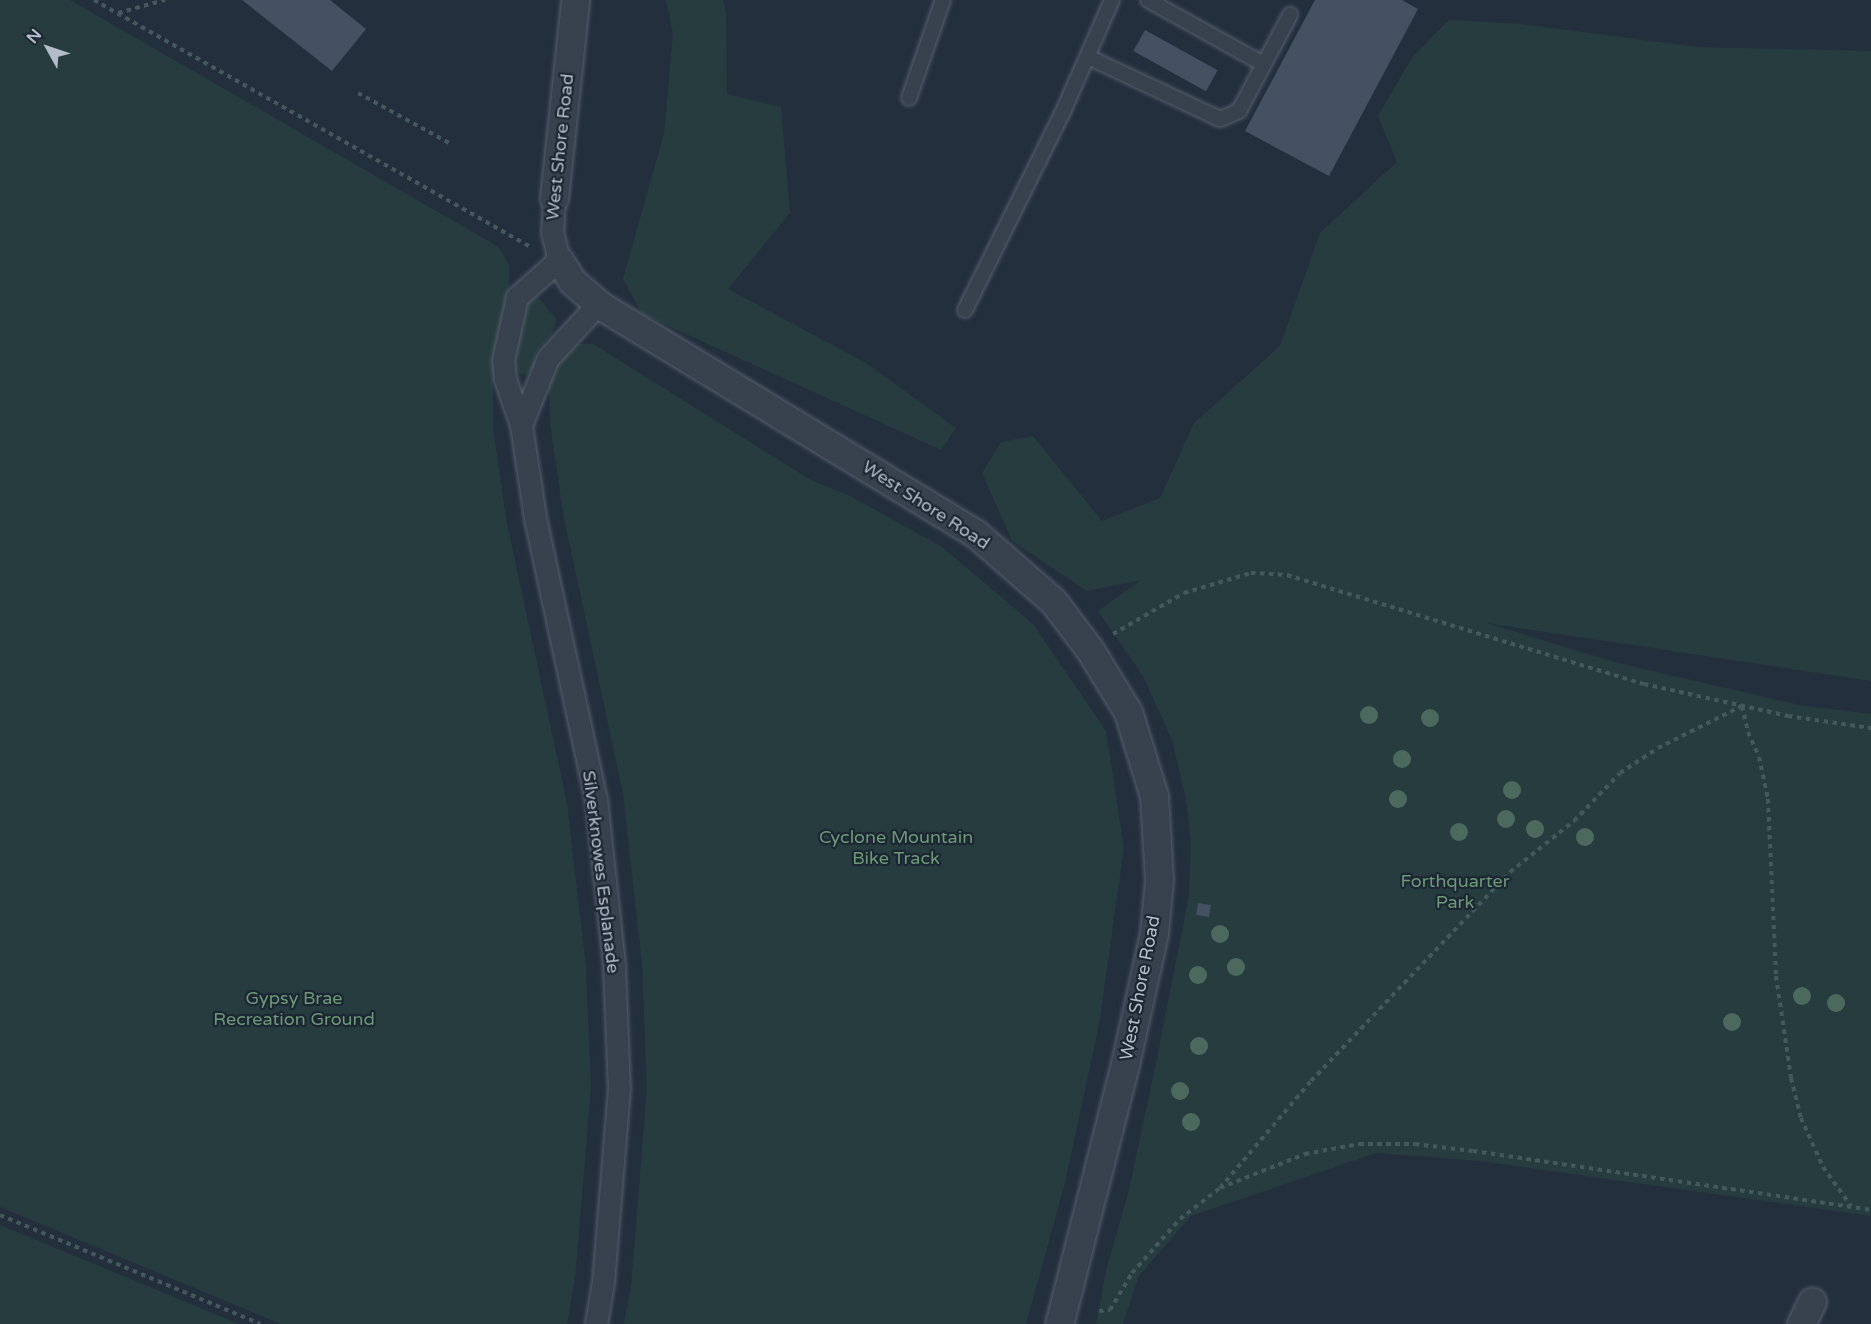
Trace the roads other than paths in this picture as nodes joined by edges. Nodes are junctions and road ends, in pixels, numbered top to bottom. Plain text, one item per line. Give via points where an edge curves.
1 (575, 0) edge
2 (943, 0) edge
3 (1112, 0) edge
4 (1148, 0) edge
5 (1290, 15) dead end
6 (1088, 57) junction
7 (1263, 64) junction
8 (909, 98) dead end
9 (554, 198) joint
10 (559, 260) junction
11 (598, 304) junction
12 (965, 310) dead end
13 (521, 425) junction
14 (596, 1324) edge
15 (1059, 1324) edge

1 - 9 street, West Shore Road
2 - 8 lane
3 - 6 lane
4 - 7 lane
5 - 7 lane
6 - 7 lane via 1220,119 1239,111
6 - 12 lane
9 - 10 street, West Shore Road via 552,232
10 - 11 street, West Shore Road via 572,281
10 - 13 street, Silverknowes Esplanade via 517,297 503,360 505,379
11 - 13 street via 548,358
11 - 15 street, West Shore Road via 975,533 1053,601 1090,650 1128,712 1154,796 1159,879 1154,933
13 - 14 street, Silverknowes Esplanade via 535,518 596,799 615,966 619,1088

